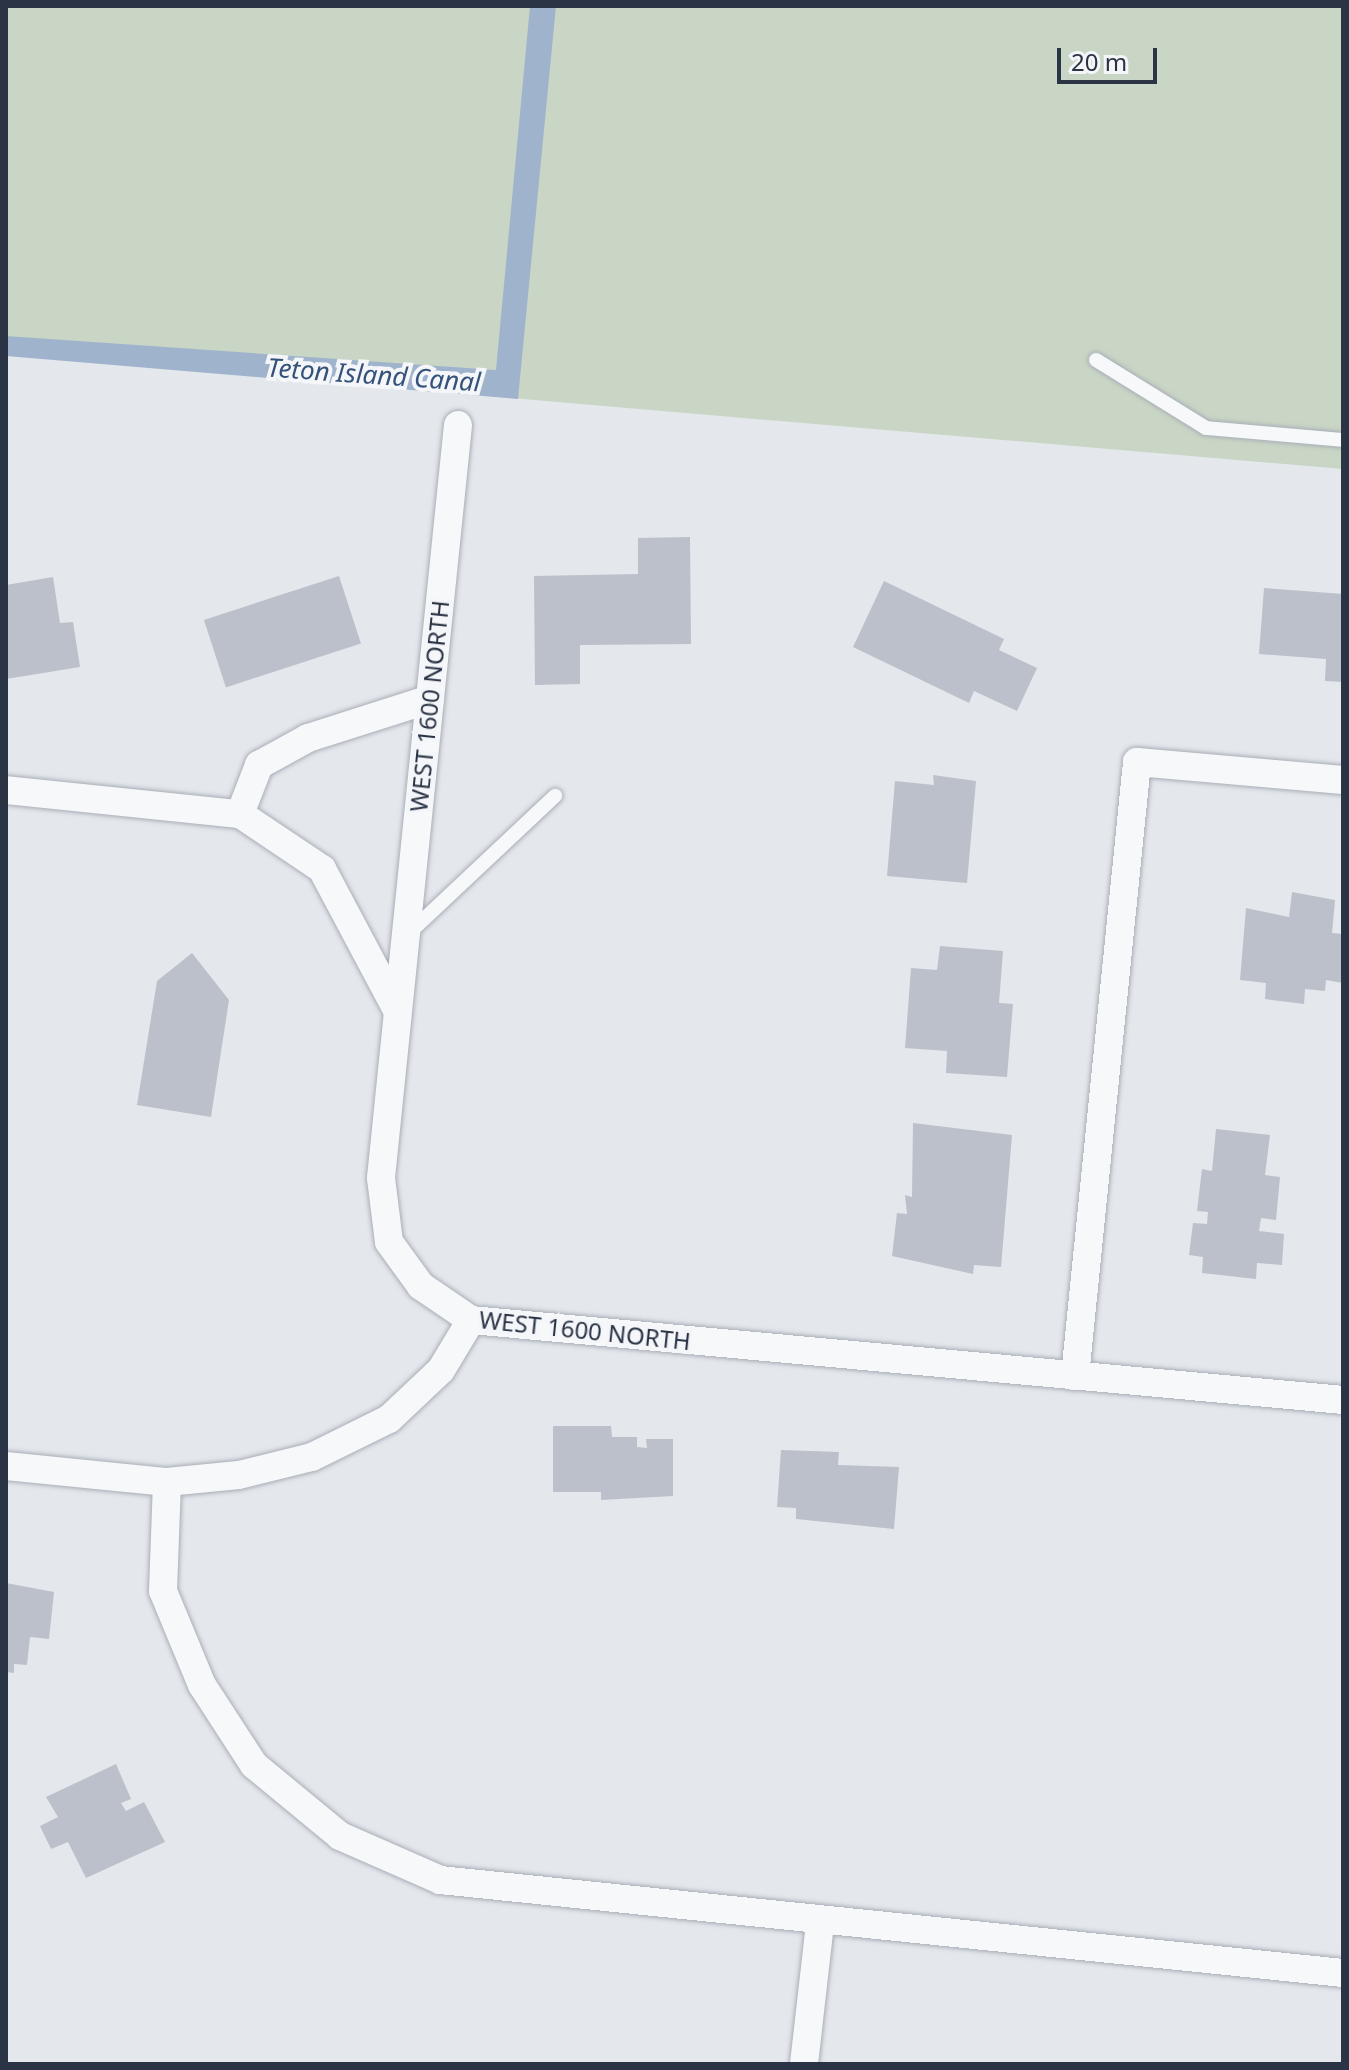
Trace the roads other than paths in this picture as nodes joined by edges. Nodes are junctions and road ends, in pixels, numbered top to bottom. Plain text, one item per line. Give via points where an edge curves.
1 (1096, 360) dead end
2 (458, 425) dead end
3 (1343, 440) edge
4 (430, 699) junction
5 (1343, 780) edge
6 (6, 790) edge
7 (555, 796) dead end
8 (240, 814) junction
9 (402, 940) junction
10 (396, 1008) junction
11 (471, 1320) junction
12 (1075, 1376) junction
13 (1343, 1400) edge
14 (6, 1466) edge
15 (167, 1482) junction
16 (820, 1924) junction
17 (1343, 1973) edge
18 (804, 2064) edge

1 - 3 lane via 1206,428
2 - 4 street, WEST 1600 NORTH
4 - 8 street via 308,738 259,765
4 - 9 street, WEST 1600 NORTH
5 - 12 street via 1137,762
6 - 8 street
7 - 9 lane
8 - 10 street via 322,869
9 - 10 street, WEST 1600 NORTH
10 - 11 street, WEST 1600 NORTH via 381,1178 389,1242 421,1286
11 - 12 street, WEST 1600 NORTH
11 - 15 street via 441,1370 389,1419 312,1457 239,1475
12 - 13 street, WEST 1600 NORTH
14 - 15 street
15 - 16 street via 163,1591 202,1685 254,1765 340,1836 440,1880
16 - 17 street
16 - 18 street

